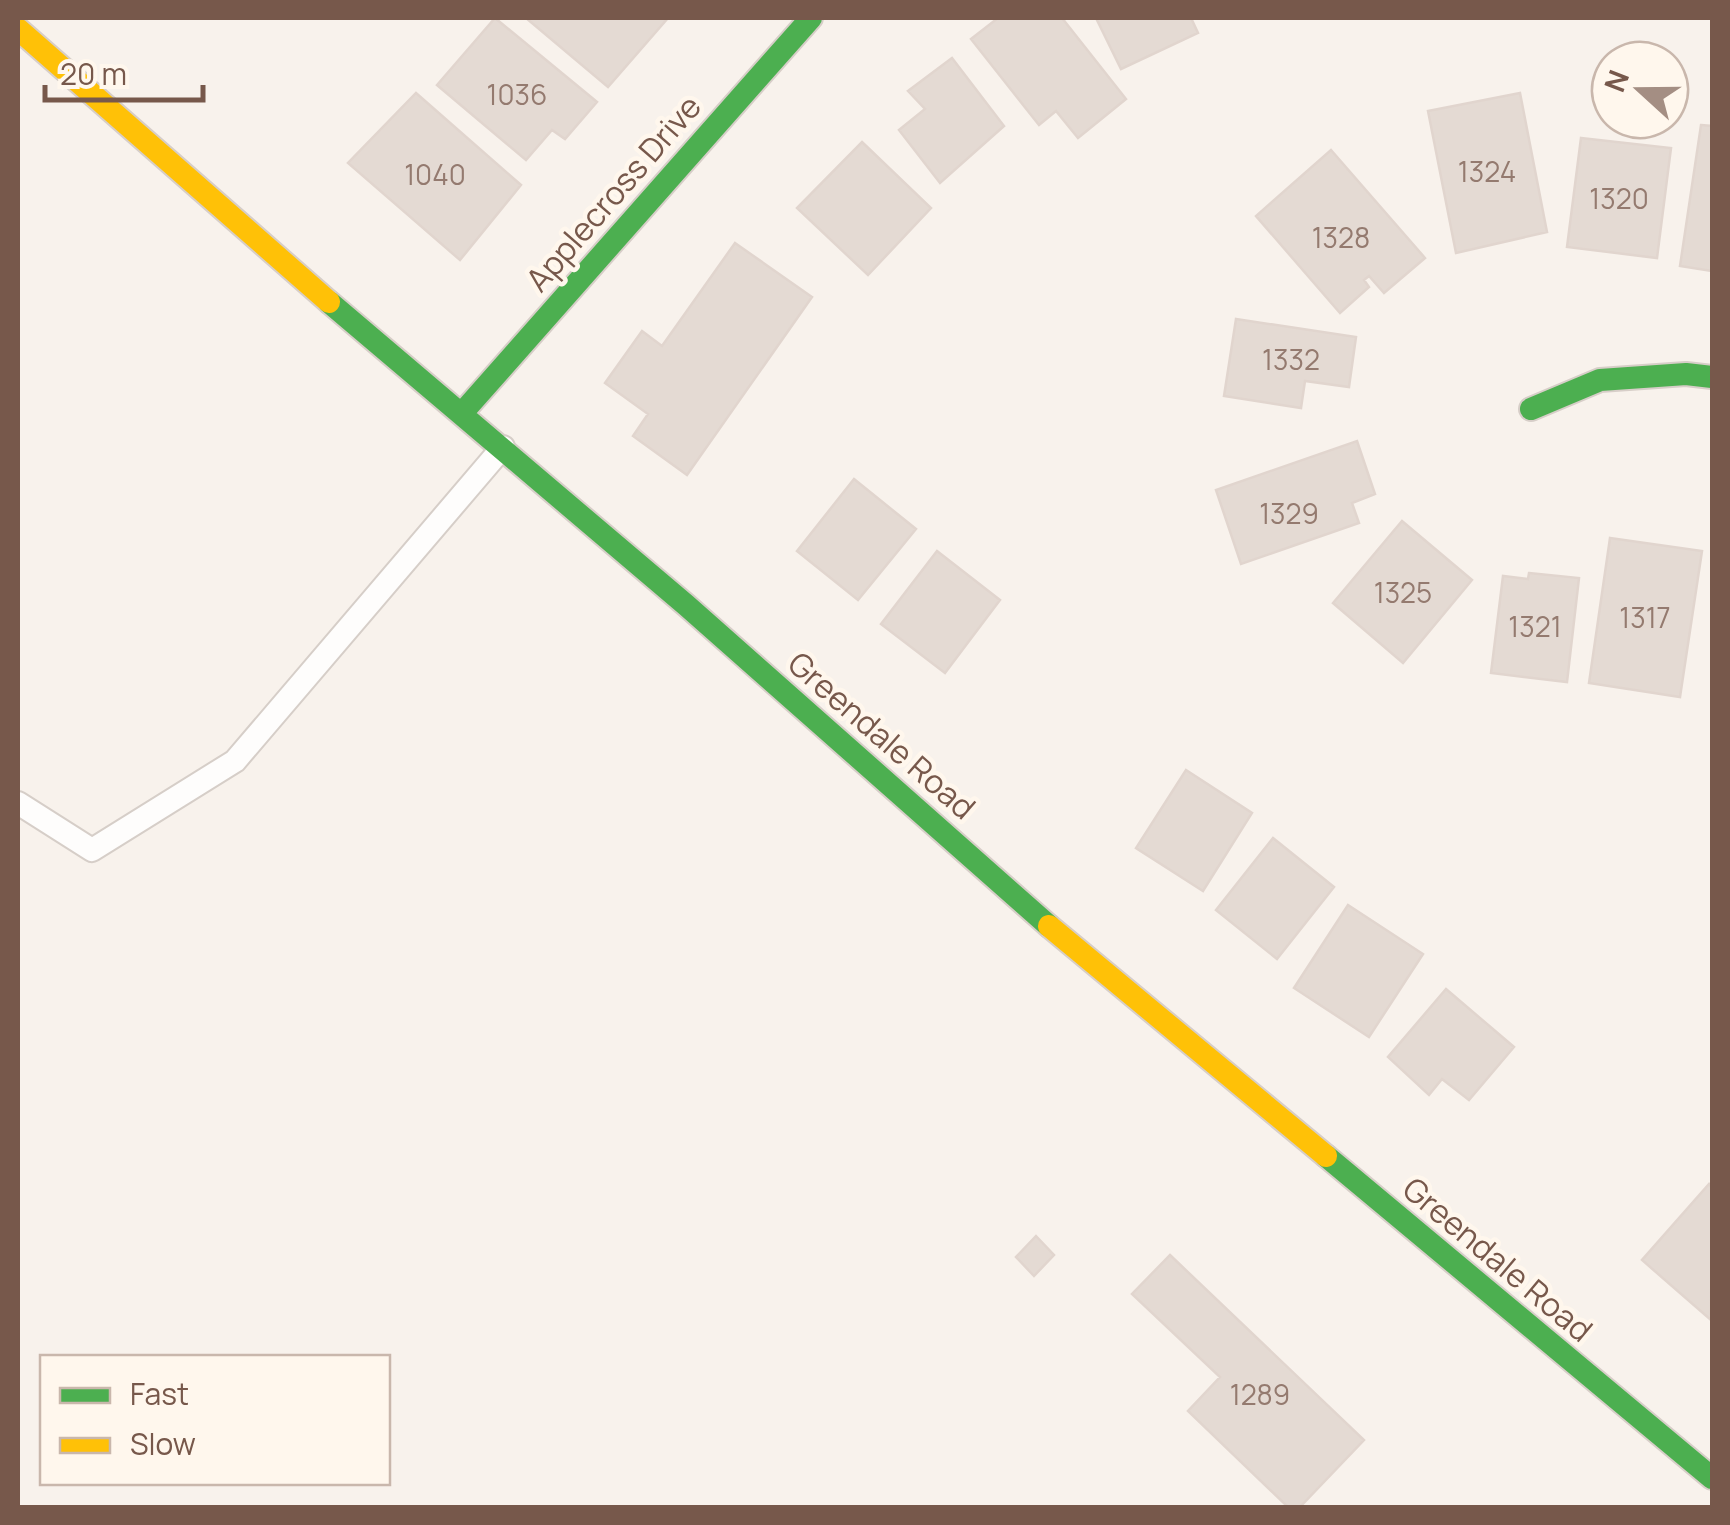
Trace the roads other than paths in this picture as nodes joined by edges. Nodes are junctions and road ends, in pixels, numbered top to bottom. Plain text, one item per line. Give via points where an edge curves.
1 (811, 18) edge
2 (18, 29) edge
3 (1712, 377) edge
4 (1532, 409) dead end
5 (463, 412) junction
6 (503, 447) junction
7 (18, 803) edge
8 (1712, 1478) edge

1 - 5 street, Applecross Drive
2 - 5 street, Greendale Road
3 - 4 street via 1600,380
5 - 6 street, Greendale Road
6 - 7 lane via 236,760 92,850
6 - 8 street, Greendale Road via 1041,919

